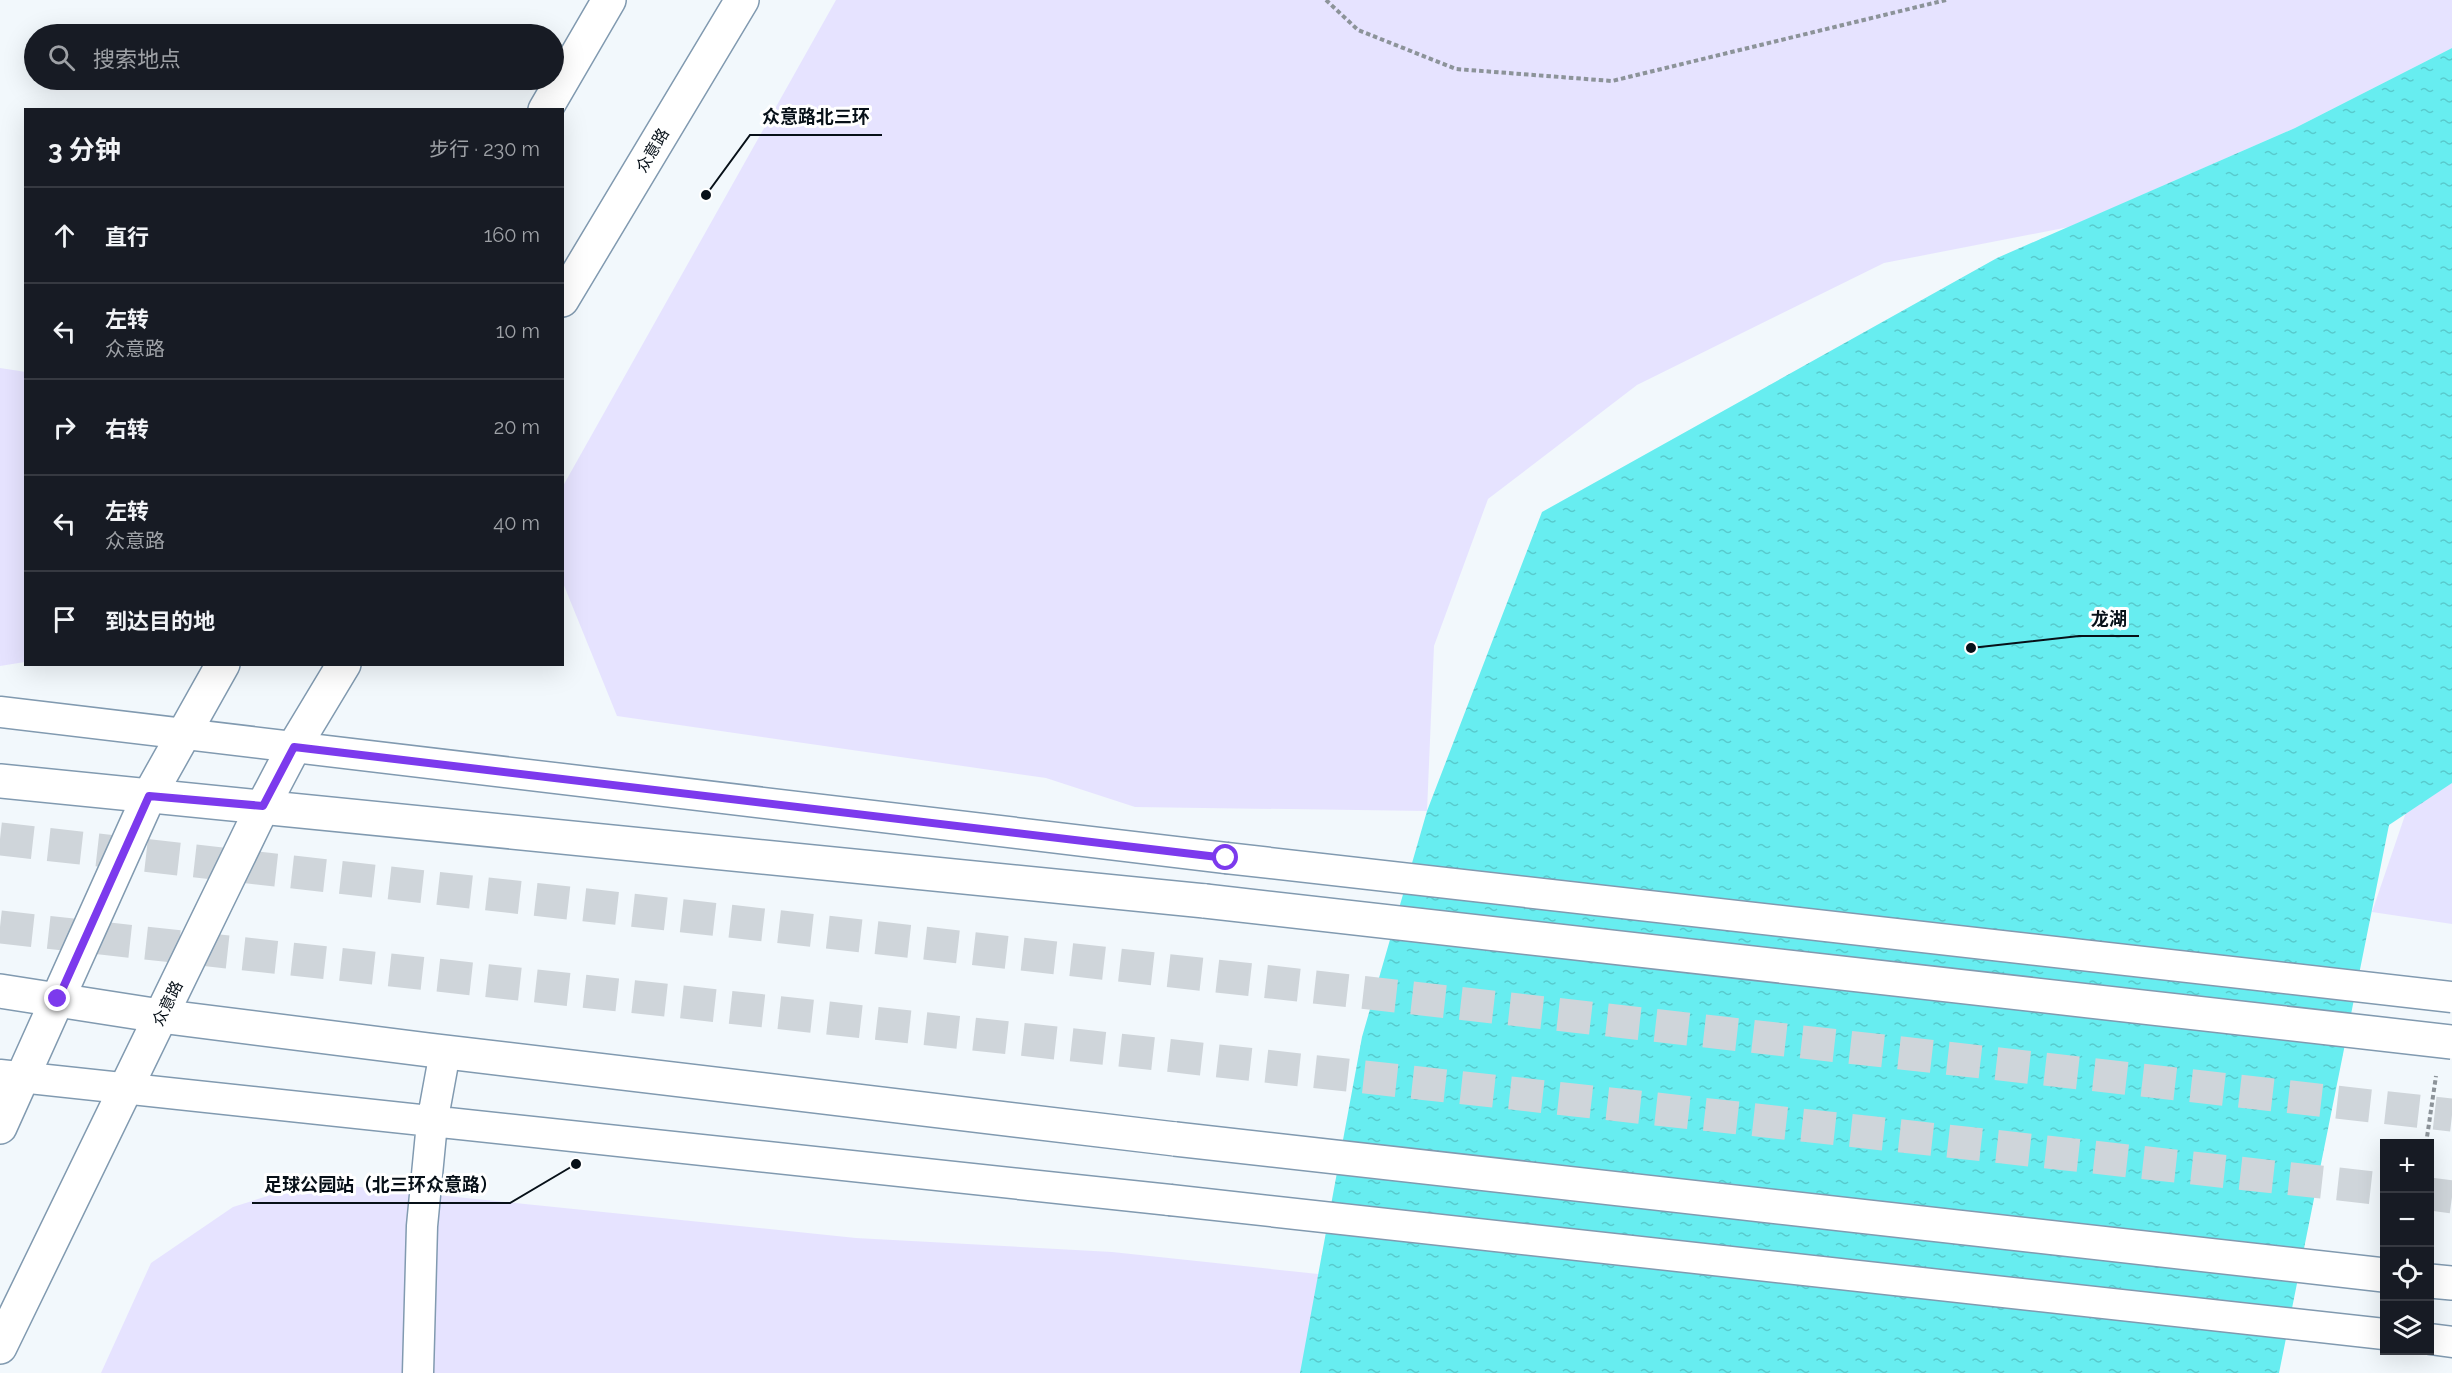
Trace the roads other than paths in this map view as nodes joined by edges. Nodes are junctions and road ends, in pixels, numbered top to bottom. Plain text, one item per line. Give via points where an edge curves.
1 (609, 0) edge
2 (742, 0) edge
3 (564, 77) edge
4 (557, 90) edge
5 (546, 108) edge
6 (564, 297) edge
7 (222, 666) edge
8 (343, 666) edge
9 (0, 712) edge
10 (183, 733) junction
11 (294, 747) junction
12 (0, 781) edge
13 (149, 796) junction
14 (263, 806) junction
15 (0, 991) edge
16 (2452, 997) edge
17 (58, 999) junction
18 (160, 1016) junction
19 (2452, 1042) edge
20 (445, 1052) junction
21 (11, 1076) edge
22 (126, 1089) junction
23 (432, 1123) junction
24 (0, 1127) edge
25 (2380, 1274) edge
26 (2434, 1281) edge
27 (2452, 1283) edge
28 (2380, 1333) edge
29 (2434, 1340) edge
30 (2452, 1342) edge
31 (0, 1347) edge
32 (418, 1373) edge

1 - 3 main road
2 - 6 main road, 众意路
4 - 5 main road
7 - 10 main road
8 - 11 main road, 众意路
9 - 10 street
10 - 11 street
10 - 13 main road
11 - 14 main road, 众意路
11 - 16 street, bridge via 1226,858
12 - 13 main road
13 - 14 main road
13 - 17 main road
14 - 18 main road, 众意路
14 - 19 main road, bridge via 1205,901
15 - 17 main road
17 - 18 main road
17 - 21 main road
18 - 20 main road
18 - 22 main road, 众意路
20 - 23 street
20 - 25 main road, bridge via 1175,1139
21 - 22 street
21 - 24 main road
22 - 23 street
22 - 31 main road, 众意路
23 - 28 street, bridge
23 - 32 street via 422,1226
26 - 27 main road
29 - 30 street

